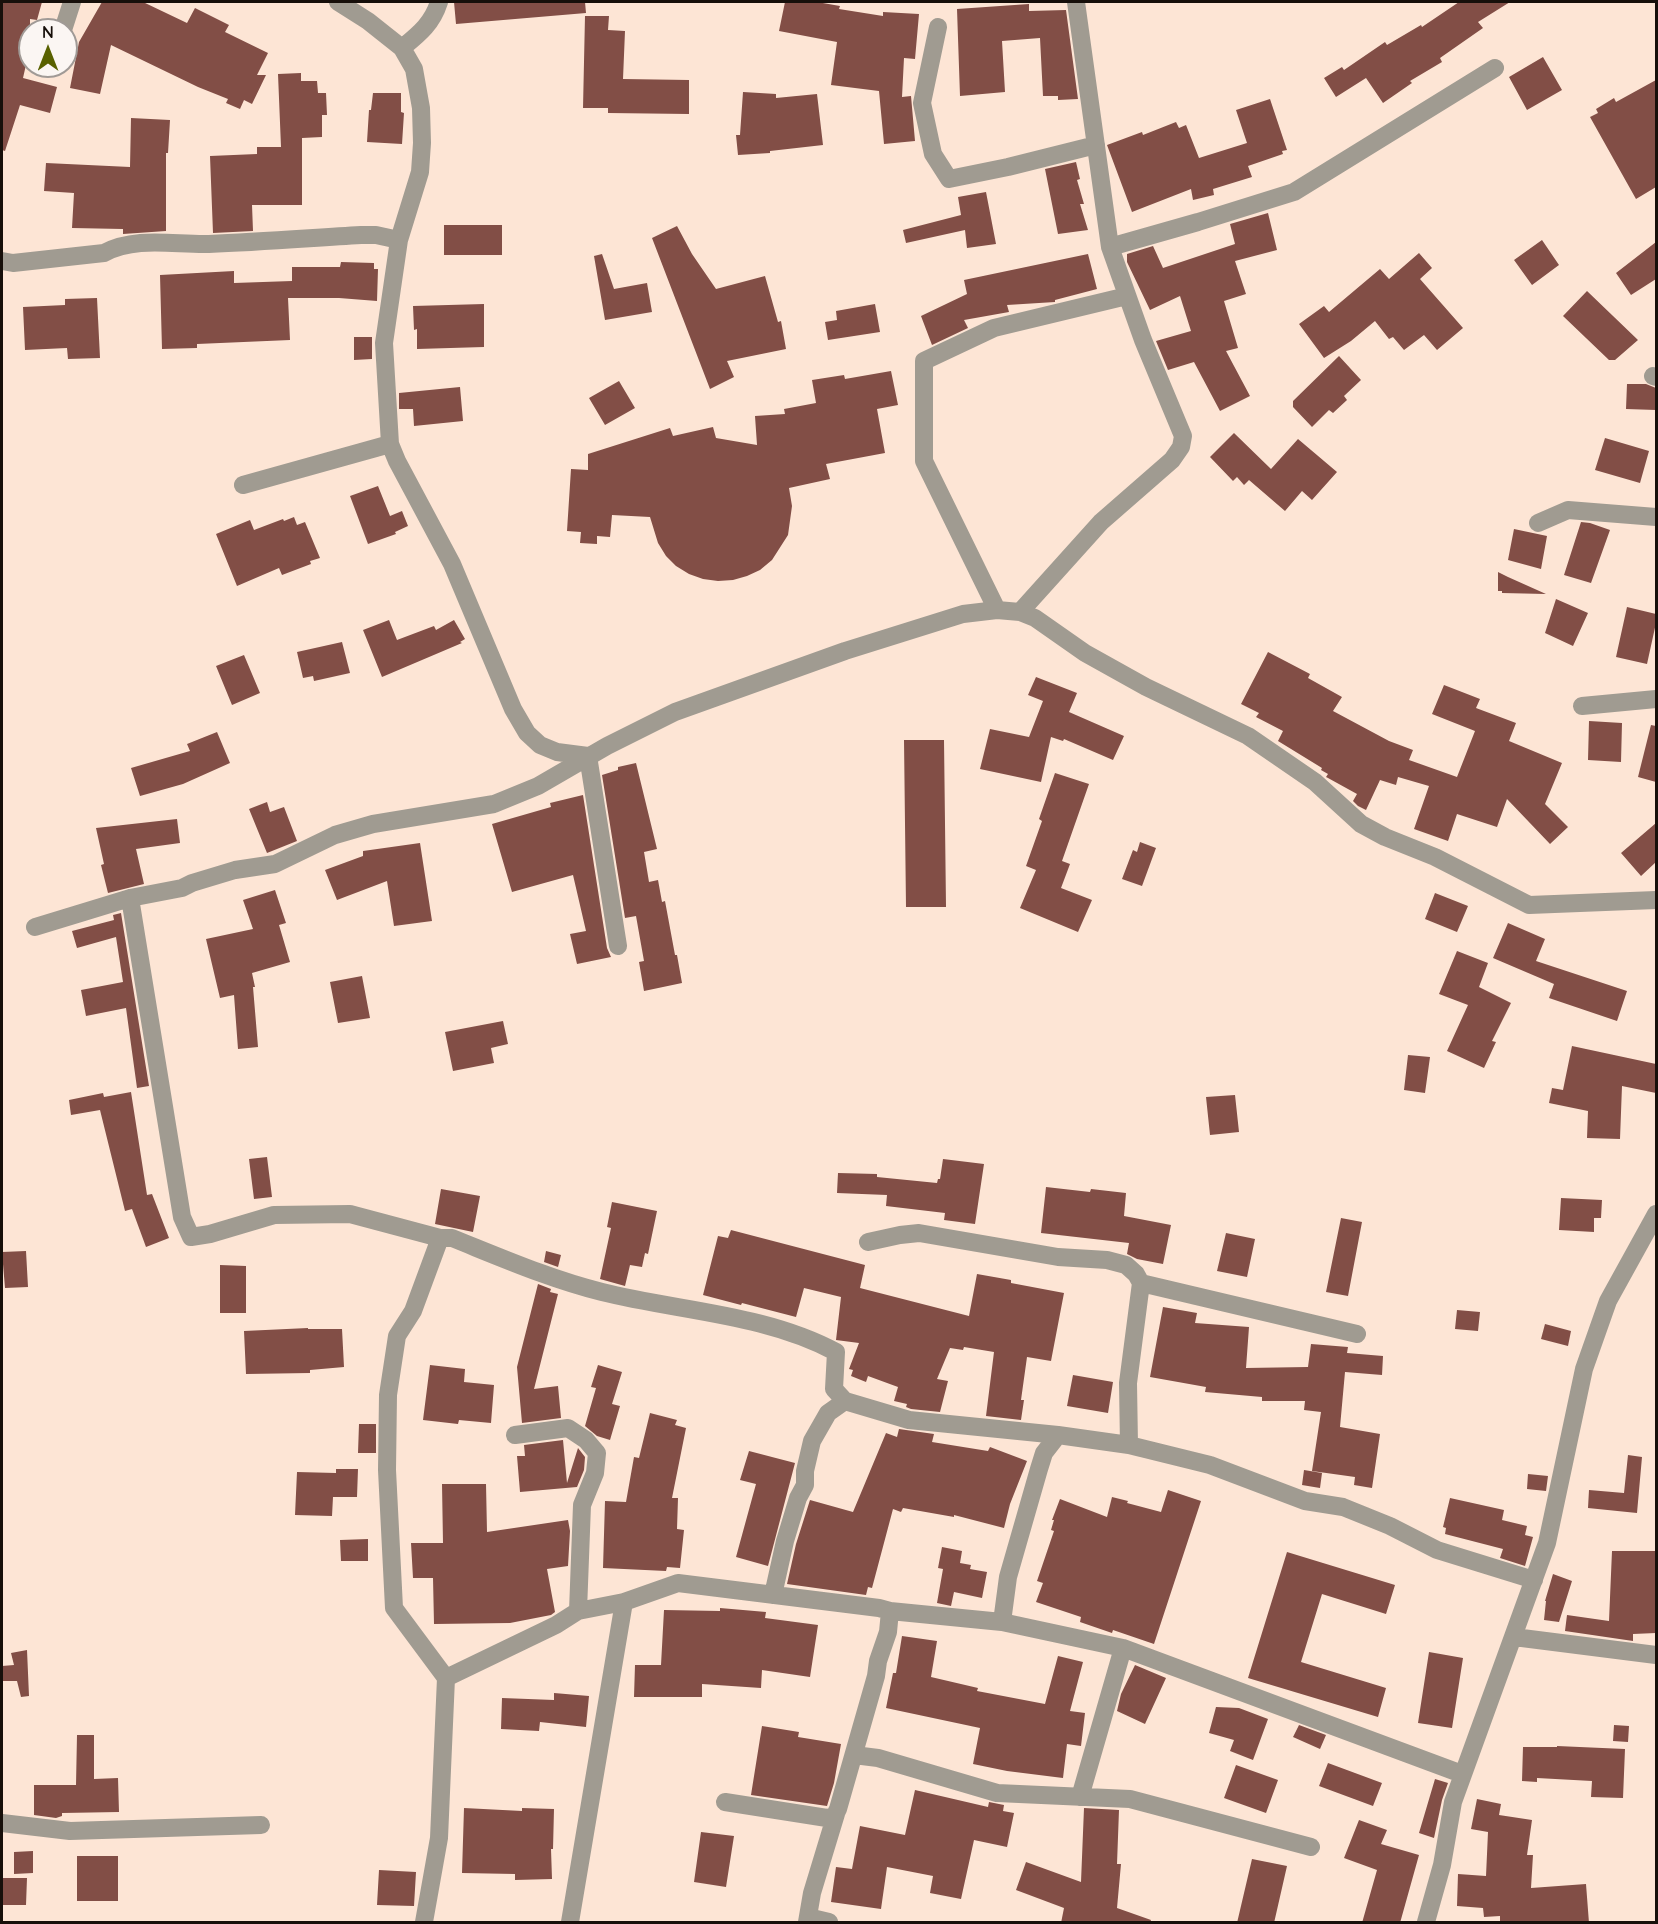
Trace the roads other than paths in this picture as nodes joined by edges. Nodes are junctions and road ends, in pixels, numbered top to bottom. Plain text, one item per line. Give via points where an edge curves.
1 (72, 2) edge
2 (338, 2) edge
3 (439, 2) edge
4 (1076, 2) edge
5 (67, 18) edge
6 (938, 27) dead end
7 (402, 48) junction
8 (1495, 68) dead end
9 (1096, 145) junction
10 (399, 240) junction
11 (1110, 247) junction
12 (2, 261) edge
13 (1127, 297) junction
14 (390, 444) junction
15 (243, 485) dead end
16 (1656, 517) edge
17 (1538, 523) dead end
18 (997, 610) junction
19 (1020, 612) junction
20 (1656, 699) edge
21 (1582, 706) dead end
22 (588, 756) junction
23 (130, 898) junction
24 (1656, 900) edge
25 (35, 927) dead end
26 (618, 946) dead end
27 (1656, 1214) edge
28 (1650, 1236) edge
29 (440, 1238) junction
30 (868, 1242) dead end
31 (1141, 1283) junction
32 (1357, 1334) dead end
33 (845, 1401) junction
34 (515, 1434) dead end
35 (1058, 1434) junction
36 (1129, 1445) junction
37 (1534, 1580) junction
38 (773, 1595) junction
39 (624, 1602) junction
40 (578, 1611) junction
41 (890, 1611) junction
42 (1002, 1622) junction
43 (1514, 1637) junction
44 (1123, 1648) junction
45 (1656, 1655) edge
46 (446, 1678) junction
47 (854, 1755) junction
48 (1462, 1774) junction
49 (1080, 1797) junction
50 (725, 1802) dead end
51 (836, 1814) junction
52 (2, 1823) edge
53 (261, 1825) dead end
54 (1311, 1847) dead end
55 (807, 1920) edge
56 (424, 1923) edge
57 (570, 1923) edge
58 (829, 1923) edge
59 (1426, 1923) edge

1 - 5 street
2 - 7 street
3 - 7 street via 426,28
4 - 9 street
6 - 9 street via 922,103 933,154 949,179
7 - 10 street via 414,69 422,143 420,172
8 - 11 street via 1294,192
9 - 11 street
10 - 12 street via 361,235 207,244 132,243 104,253
10 - 14 street via 384,343
11 - 13 street
13 - 18 street via 994,328 924,360 924,462
13 - 19 street via 1183,436 1181,447 1173,460 1101,522
14 - 15 street
14 - 22 street via 452,564 513,710 527,733 540,745 557,752
16 - 17 street via 1568,510
18 - 19 street
18 - 22 street via 963,614 675,712
19 - 24 street via 1146,687 1248,736 1315,782 1361,824 1529,904
20 - 21 street
22 - 23 street via 537,786 494,804 335,835 275,864 235,870 182,888
22 - 26 street
23 - 25 street
23 - 29 street via 182,1217 191,1237 274,1215 350,1214
27 - 28 street
28 - 37 street via 1608,1301 1584,1370 1547,1543
29 - 33 street via 452,1238 533,1272 602,1292 811,1338 836,1352 834,1389
29 - 46 street via 413,1311 397,1336 388,1395 387,1470 394,1608
30 - 31 street via 919,1233 1058,1257 1107,1260 1126,1265
31 - 32 street
31 - 36 street via 1128,1383
33 - 35 street via 909,1420
33 - 38 street via 828,1413 812,1441 805,1485 785,1541
34 - 40 street via 568,1428 597,1453 595,1473 582,1505
35 - 36 street
35 - 42 street via 1044,1453 1039,1469 1008,1577
36 - 37 street via 1210,1465 1305,1501 1343,1507 1437,1550
37 - 43 street
38 - 39 street via 678,1583
38 - 41 street
39 - 40 street
39 - 57 street
40 - 46 street
41 - 42 street
41 - 47 street via 888,1632
42 - 44 street
43 - 45 street
43 - 48 street
44 - 48 street
44 - 49 street
46 - 56 street via 439,1838
47 - 49 street via 878,1758 997,1793
47 - 51 street
48 - 59 street
49 - 54 street via 1130,1800
50 - 51 street via 827,1818
51 - 55 street
52 - 53 street via 70,1831
55 - 58 street

